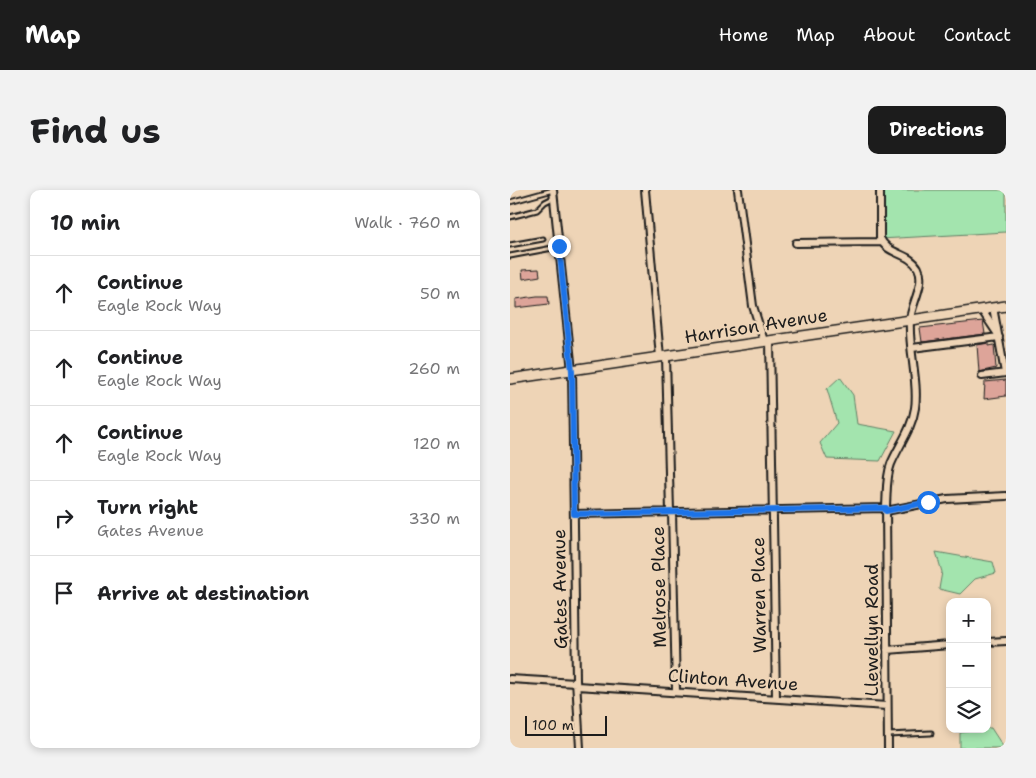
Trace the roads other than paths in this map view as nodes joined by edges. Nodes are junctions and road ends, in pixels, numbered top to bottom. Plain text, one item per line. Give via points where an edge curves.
1 (645, 190) edge
2 (738, 190) edge
3 (880, 190) edge
4 (554, 193) edge
5 (510, 202) edge
6 (510, 217) edge
7 (543, 239) dead end
8 (881, 242) junction
9 (796, 243) dead end
10 (510, 245) edge
11 (559, 246) junction
12 (510, 256) edge
13 (1006, 306) edge
14 (993, 307) junction
15 (981, 309) junction
16 (910, 319) junction
17 (1006, 332) edge
18 (998, 335) junction
19 (767, 341) junction
20 (912, 348) junction
21 (663, 357) junction
22 (572, 371) junction
23 (1005, 373) edge
24 (982, 376) dead end
25 (510, 379) edge
26 (1006, 496) edge
27 (773, 510) junction
28 (886, 510) junction
29 (671, 512) junction
30 (574, 514) junction
31 (1006, 641) edge
32 (991, 642) edge
33 (946, 645) edge
34 (887, 650) junction
35 (510, 679) edge
36 (576, 685) junction
37 (676, 691) junction
38 (776, 698) junction
39 (887, 706) junction
40 (932, 733) dead end
41 (888, 735) junction
42 (580, 748) edge
43 (888, 748) edge

1 - 21 street, Melrose Place
2 - 19 street, Warren Place via 752,306
3 - 8 street
4 - 5 lane
4 - 6 lane via 537,210
4 - 11 street, Gates Avenue
7 - 10 lane
8 - 9 street
8 - 16 street, Llewellyn Road via 892,252 911,259 917,267 920,278
11 - 12 lane
11 - 22 street, Gates Avenue
13 - 14 street, Harrison Avenue
14 - 15 street, Harrison Avenue
14 - 18 street
15 - 16 street, Harrison Avenue
15 - 18 street
16 - 19 street, Harrison Avenue
16 - 20 street, Llewellyn Road
17 - 18 street
18 - 20 street
18 - 23 street
19 - 21 street, Harrison Avenue
19 - 27 street, Warren Place
20 - 28 street, Llewellyn Road via 916,406 887,479
21 - 22 street, Harrison Avenue
21 - 29 street, Melrose Place
22 - 25 street, Harrison Avenue
22 - 30 street, Gates Avenue
23 - 24 street
26 - 28 street via 947,499
27 - 28 street
27 - 29 street
27 - 38 street, Warren Place
28 - 34 street, Llewellyn Road
29 - 30 street
29 - 37 street, Melrose Place
30 - 36 street, Gates Avenue
31 - 32 street
33 - 34 street
34 - 39 street, Llewellyn Road
35 - 36 street, Clinton Avenue
36 - 37 street, Clinton Avenue
36 - 42 street, Gates Avenue
37 - 38 street, Clinton Avenue
38 - 39 street, Clinton Avenue
39 - 41 street, Llewellyn Road
40 - 41 lane
41 - 43 street, Llewellyn Road

